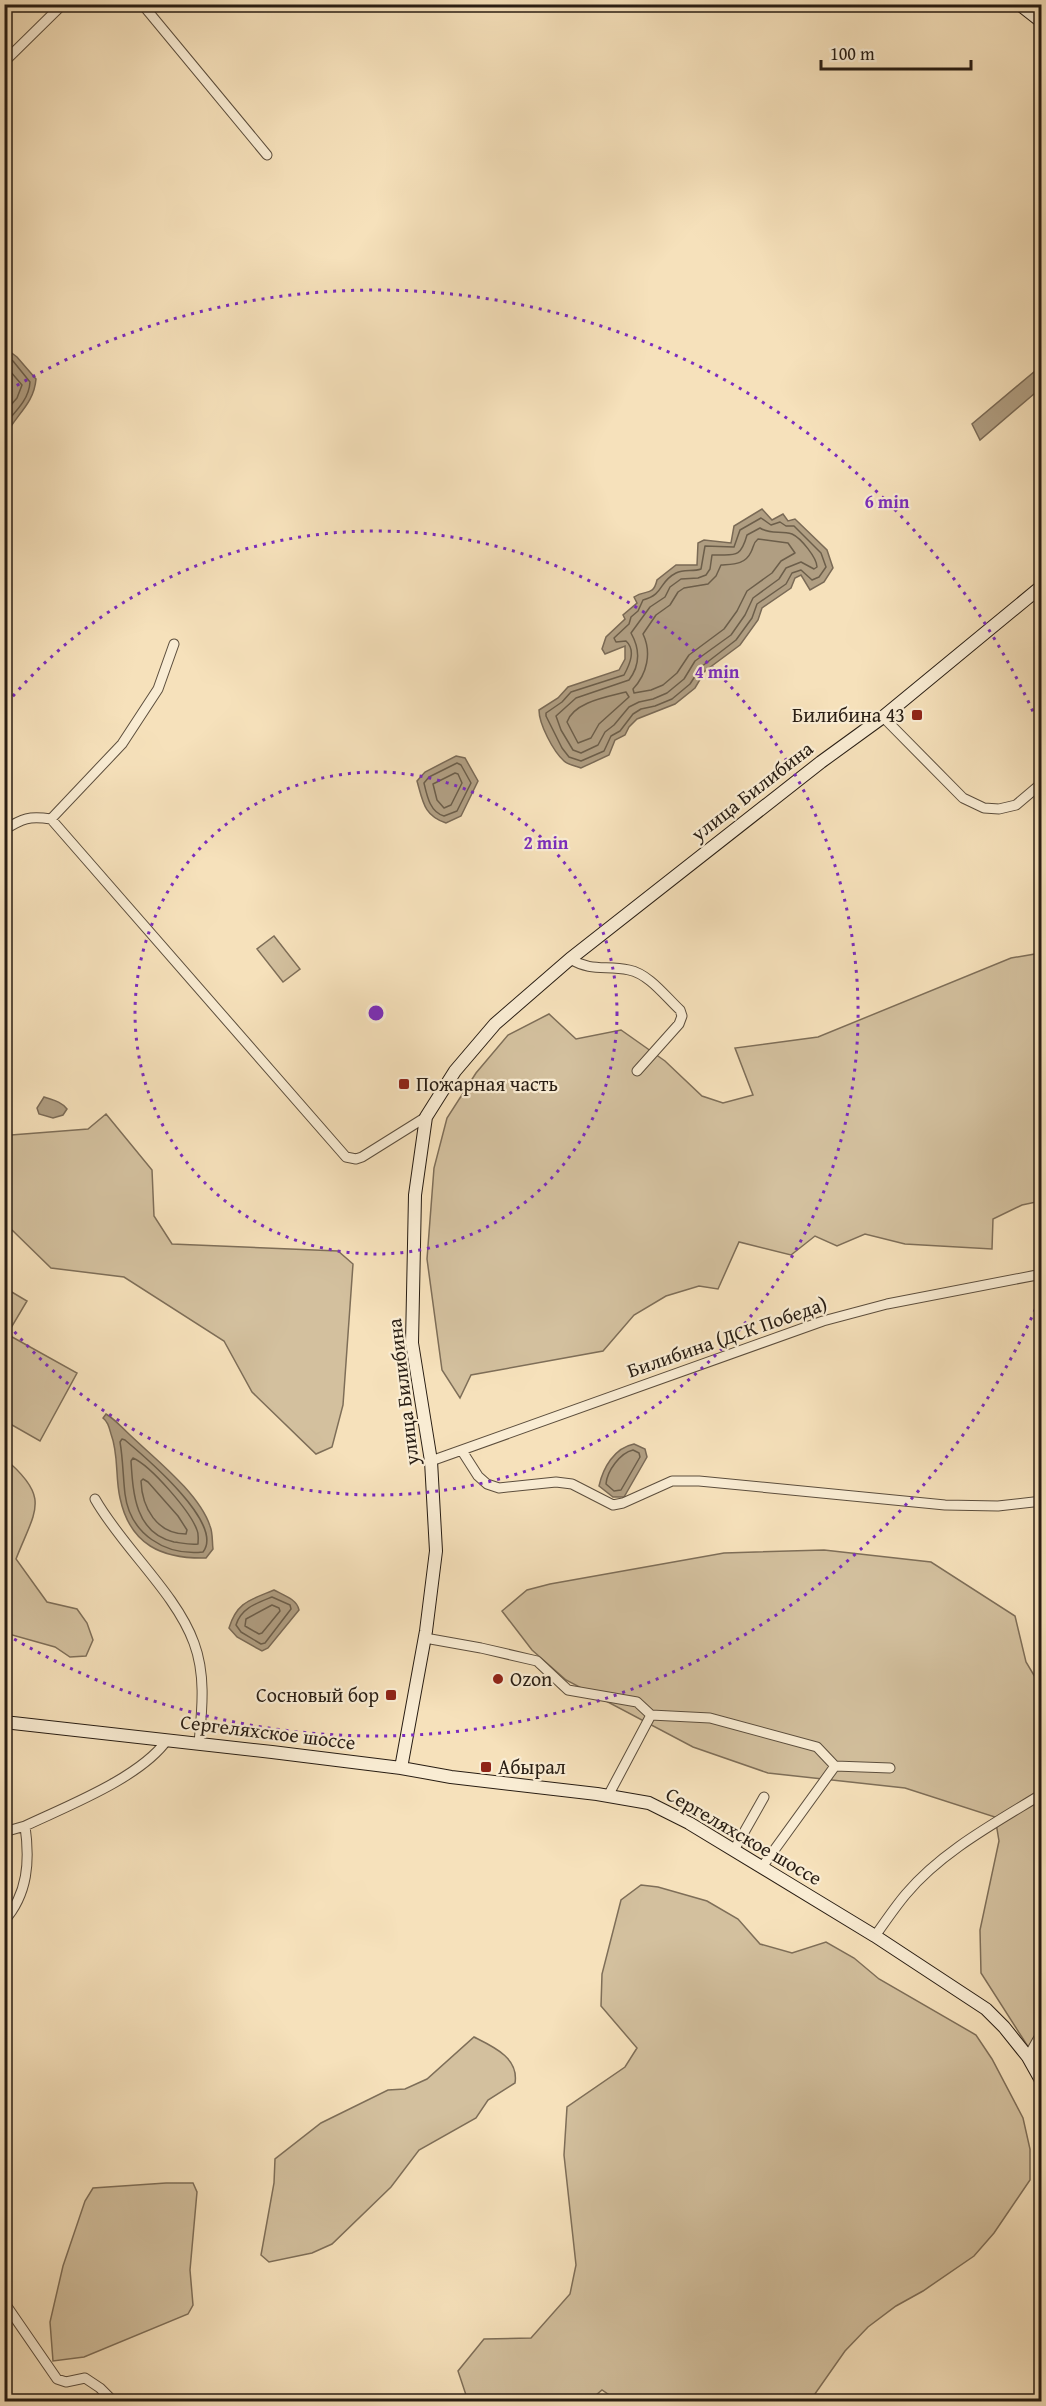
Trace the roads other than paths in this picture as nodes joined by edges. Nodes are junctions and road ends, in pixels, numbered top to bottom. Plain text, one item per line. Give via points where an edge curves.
1 (63, 4) edge
2 (142, 4) edge
3 (1019, 4) edge
4 (1041, 22) edge
5 (4, 62) edge
6 (267, 155) dead end
7 (1041, 586) edge
8 (174, 644) dead end
9 (883, 717) junction
10 (1041, 783) edge
11 (51, 819) junction
12 (4, 830) edge
13 (570, 959) junction
14 (637, 1071) dead end
15 (426, 1117) junction
16 (1041, 1274) edge
17 (462, 1451) junction
18 (431, 1461) junction
19 (94, 1499) dead end
20 (1041, 1501) edge
21 (425, 1638) junction
22 (651, 1715) junction
23 (4, 1722) edge
24 (167, 1740) junction
25 (199, 1743) junction
26 (835, 1766) junction
27 (401, 1768) junction
28 (890, 1768) dead end
29 (1041, 1794) edge
30 (608, 1796) junction
31 (764, 1797) dead end
32 (25, 1826) junction
33 (4, 1832) edge
34 (734, 1850) junction
35 (762, 1867) junction
36 (4, 1921) edge
37 (875, 1936) junction
38 (1041, 2032) edge
39 (1028, 2057) junction
40 (1041, 2082) edge
41 (4, 2302) edge
42 (114, 2402) edge

1 - 5 street
2 - 6 street
3 - 4 main road
7 - 9 main road, улица Билибина
8 - 11 street via 158,689 123,744
9 - 10 street via 963,798 984,808 1016,805
9 - 13 main road, улица Билибина
11 - 12 street via 33,817
11 - 15 street via 346,1157 362,1157
13 - 14 street via 583,967 630,970 645,976 680,1010 679,1024
13 - 15 main road, улица Билибина via 495,1024 455,1071
15 - 18 main road, улица Билибина via 415,1194 412,1343
16 - 17 street, Билибина (ДСК Победа) via 887,1304 823,1322
17 - 18 street, Билибина (ДСК Победа)
17 - 20 street via 487,1484 499,1488 572,1484 613,1505 672,1481 945,1505 998,1506
18 - 21 main road, улица Билибина via 436,1551
19 - 25 street via 181,1617 195,1644 203,1699
21 - 22 street via 537,1661 568,1690 637,1702
21 - 27 main road, улица Билибина
22 - 26 street via 710,1718 818,1747
22 - 30 street
23 - 24 main road, Сергеляхское шоссе
24 - 25 main road, Сергеляхское шоссе
24 - 32 street via 139,1767
25 - 27 main road, Сергеляхское шоссе
26 - 28 street
26 - 35 street
27 - 30 main road, Сергеляхское шоссе
29 - 37 street via 925,1875 906,1893
30 - 34 main road, Сергеляхское шоссе via 649,1803
31 - 34 street
32 - 33 street
32 - 36 street via 27,1872 21,1895
34 - 35 main road, Сергеляхское шоссе
35 - 37 main road, Сергеляхское шоссе
37 - 39 main road, Сергеляхское шоссе via 986,2010
38 - 39 street
39 - 40 main road, Сергеляхское шоссе
41 - 42 street via 57,2379 66,2382 85,2378

